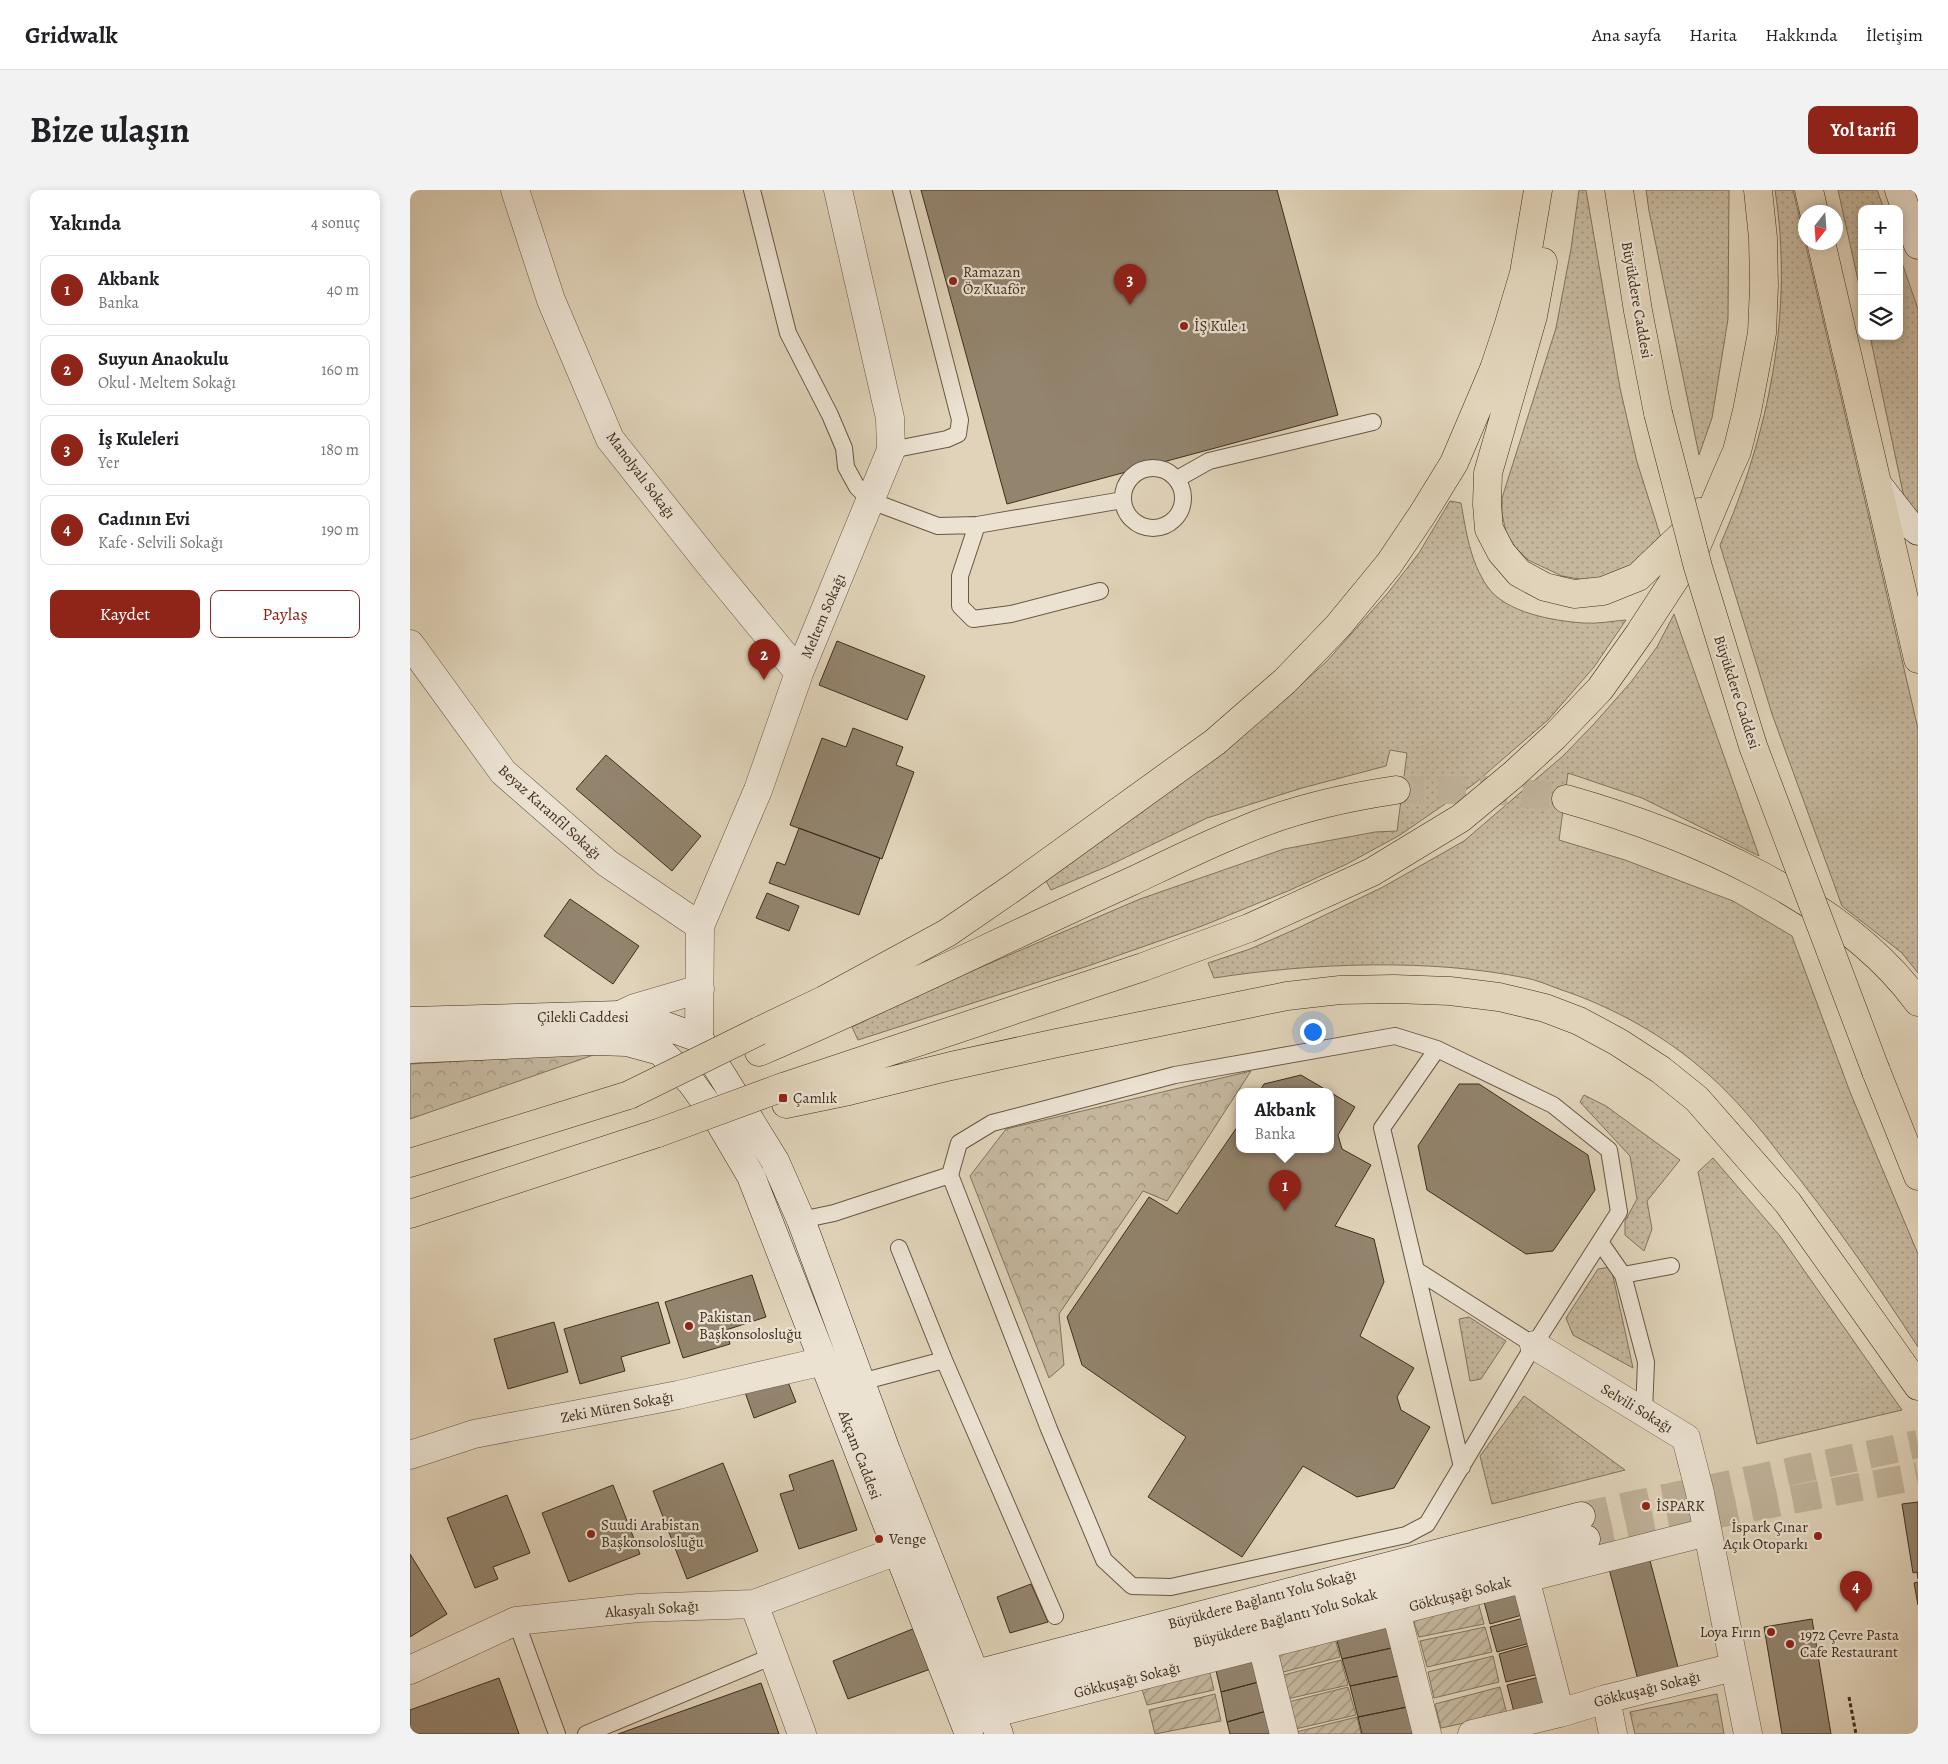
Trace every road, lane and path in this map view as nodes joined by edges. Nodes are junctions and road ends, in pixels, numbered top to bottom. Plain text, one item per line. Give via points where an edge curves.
1 (515, 190) edge
2 (752, 190) edge
3 (838, 190) edge
4 (901, 190) edge
5 (1538, 190) edge
6 (1545, 190) edge
7 (1619, 190) edge
8 (1758, 190) edge
9 (1808, 190) edge
10 (1900, 190) edge
11 (1812, 205) edge
12 (1918, 245) edge
13 (1823, 250) edge
14 (1373, 422) dead end
15 (892, 450) junction
16 (1726, 476) junction
17 (1177, 479) junction
18 (1878, 485) junction
19 (1123, 500) junction
20 (871, 501) junction
21 (977, 525) junction
22 (1918, 531) edge
23 (1100, 591) dead end
24 (410, 644) edge
25 (1918, 659) edge
26 (799, 673) junction
27 (1396, 790) tunnel mouth
28 (1566, 799) tunnel mouth
29 (700, 926) junction
30 (700, 990) junction
31 (1918, 1002) edge
32 (620, 1015) junction
33 (410, 1021) edge
34 (699, 1038) junction
35 (759, 1042) junction
36 (410, 1049) edge
37 (1437, 1049) junction
38 (784, 1096) junction
39 (410, 1163) edge
40 (950, 1175) junction
41 (751, 1176) joint
42 (1918, 1176) edge
43 (410, 1214) edge
44 (801, 1220) junction
45 (1600, 1242) junction
46 (900, 1248) dead end
47 (1671, 1266) dead end
48 (1416, 1270) junction
49 (1623, 1275) junction
50 (1534, 1345) junction
51 (944, 1360) junction
52 (824, 1361) junction
53 (861, 1382) junction
54 (1918, 1386) edge
55 (1644, 1412) junction
56 (410, 1455) edge
57 (1462, 1467) junction
58 (1584, 1528) tunnel mouth
59 (1707, 1532) junction
60 (897, 1551) junction
61 (1525, 1578) junction
62 (754, 1604) junction
63 (1396, 1611) junction
64 (1055, 1616) dead end
65 (516, 1621) junction
66 (1262, 1645) junction
67 (773, 1656) junction
68 (1734, 1667) junction
69 (410, 1670) edge
70 (1848, 1697) dead end
71 (1606, 1699) junction
72 (957, 1702) junction
73 (988, 1705) edge
74 (1560, 1713) junction
75 (557, 1734) edge
76 (586, 1734) edge
77 (802, 1734) edge
78 (969, 1734) edge
79 (1284, 1734) edge
80 (1427, 1734) edge
81 (1472, 1734) edge
82 (1613, 1734) edge
83 (1748, 1734) edge
84 (1856, 1734) edge

1 - 26 street, Manolyalı Sokağı via 551,300 610,439
2 - 20 lane via 788,333 830,414 844,448 846,467 857,487
3 - 15 street, Meltem Sokağı via 890,418
4 - 15 lane via 960,420 958,434
5 - 35 main road via 1524,274 1508,326 1494,369 1454,462 1389,564 1338,626 1285,681 1215,742 993,902 947,934 824,1000
6 - 16 main road via 1548,212 1546,249 1533,316 1488,473 1489,529 1501,552 1519,573 1545,587 1574,594 1603,591 1638,577 1660,558 1682,535
7 - 42 main road, Büyükdere Caddesi, bridge via 1658,413 1698,567 1750,737
8 - 16 main road via 1764,238 1762,333 1737,451
9 - 11 main road
10 - 12 street
13 - 18 main road
14 - 17 lane via 1208,461
15 - 20 street, Meltem Sokağı
16 - 38 main road via 1697,545 1600,689 1521,768 1461,818 1372,872 1249,928
17 - 19 lane via 1158,468 1136,472 1126,485
17 - 19 lane via 1183,498 1181,508 1177,516 1160,527 1150,528 1131,519
18 - 22 street
18 - 25 main road
19 - 21 lane
20 - 21 lane via 938,526
20 - 26 street, Meltem Sokağı
21 - 23 lane via 960,576 960,606 973,618 1010,614
24 - 29 street, Beyaz Karanfil Sokağı via 503,772 606,863
26 - 29 street, Meltem Sokağı via 758,790
27 - 35 main road via 1334,801 1240,831 832,1021
28 - 31 main road via 1668,832 1792,894 1853,935
29 - 30 street, Meltem Sokağı
30 - 32 street
30 - 34 street, Meltem Sokağı
32 - 33 street, Çilekli Caddesi
32 - 34 street, Çilekli Caddesi via 646,1019
34 - 44 street, Akçam Caddesi via 776,1161
35 - 39 main road, bridge via 673,1083
36 - 41 street, Çilekli Caddesi via 594,1041 627,1042 660,1051 691,1082 717,1118
37 - 40 lane via 1395,1036 1166,1078 992,1123 959,1143
37 - 45 lane via 1553,1105 1609,1150 1619,1212
37 - 48 lane via 1382,1128
38 - 43 main road, bridge via 658,1133
38 - 54 main road via 849,1091 950,1066 1296,995 1340,990 1450,991 1500,997 1545,1008 1579,1021 1618,1042 1697,1099 1788,1203
40 - 44 lane via 834,1213
40 - 57 lane via 1104,1560 1132,1586 1171,1588 1406,1534 1427,1524
41 - 52 street, Akçam Caddesi
44 - 53 street, Akçam Caddesi
45 - 49 lane
45 - 50 lane
46 - 51 lane
47 - 49 lane
48 - 50 lane
48 - 57 lane
49 - 55 lane via 1646,1362
50 - 55 street, Selvili Sokağı
50 - 57 lane
51 - 53 lane
51 - 64 lane
52 - 56 street, Zeki Müren Sokağı via 678,1395 474,1434
52 - 60 street, Akçam Caddesi
53 - 73 street, Akçam Caddesi
55 - 59 street, Selvili Sokağı via 1686,1438
58 - 73 street, Büyükdere Bağlantı Yolu Sokak
59 - 61 street, Gökkuşağı Sokak
59 - 68 street, Selvili Sokağı
60 - 62 street, Akasyalı Sokağı
60 - 72 street, Akçam Caddesi
61 - 63 street, Gökkuşağı Sokak
61 - 74 street
62 - 65 street, Akasyalı Sokağı via 638,1608
62 - 67 street
63 - 66 street, Gökkuşağı Sokağı
63 - 80 street
65 - 69 street, Akasyalı Sokağı
65 - 75 lane
66 - 73 street, Gökkuşağı Sokağı
66 - 79 street
67 - 76 lane
67 - 77 street
68 - 71 street, Gökkuşağı Sokağı
68 - 83 street, Selvili Sokağı
70 - 84 path
71 - 74 street, Gökkuşağı Sokağı
71 - 82 street
72 - 73 street
72 - 78 street, Akçam Caddesi
74 - 81 street, Gökkuşağı Sokağı

